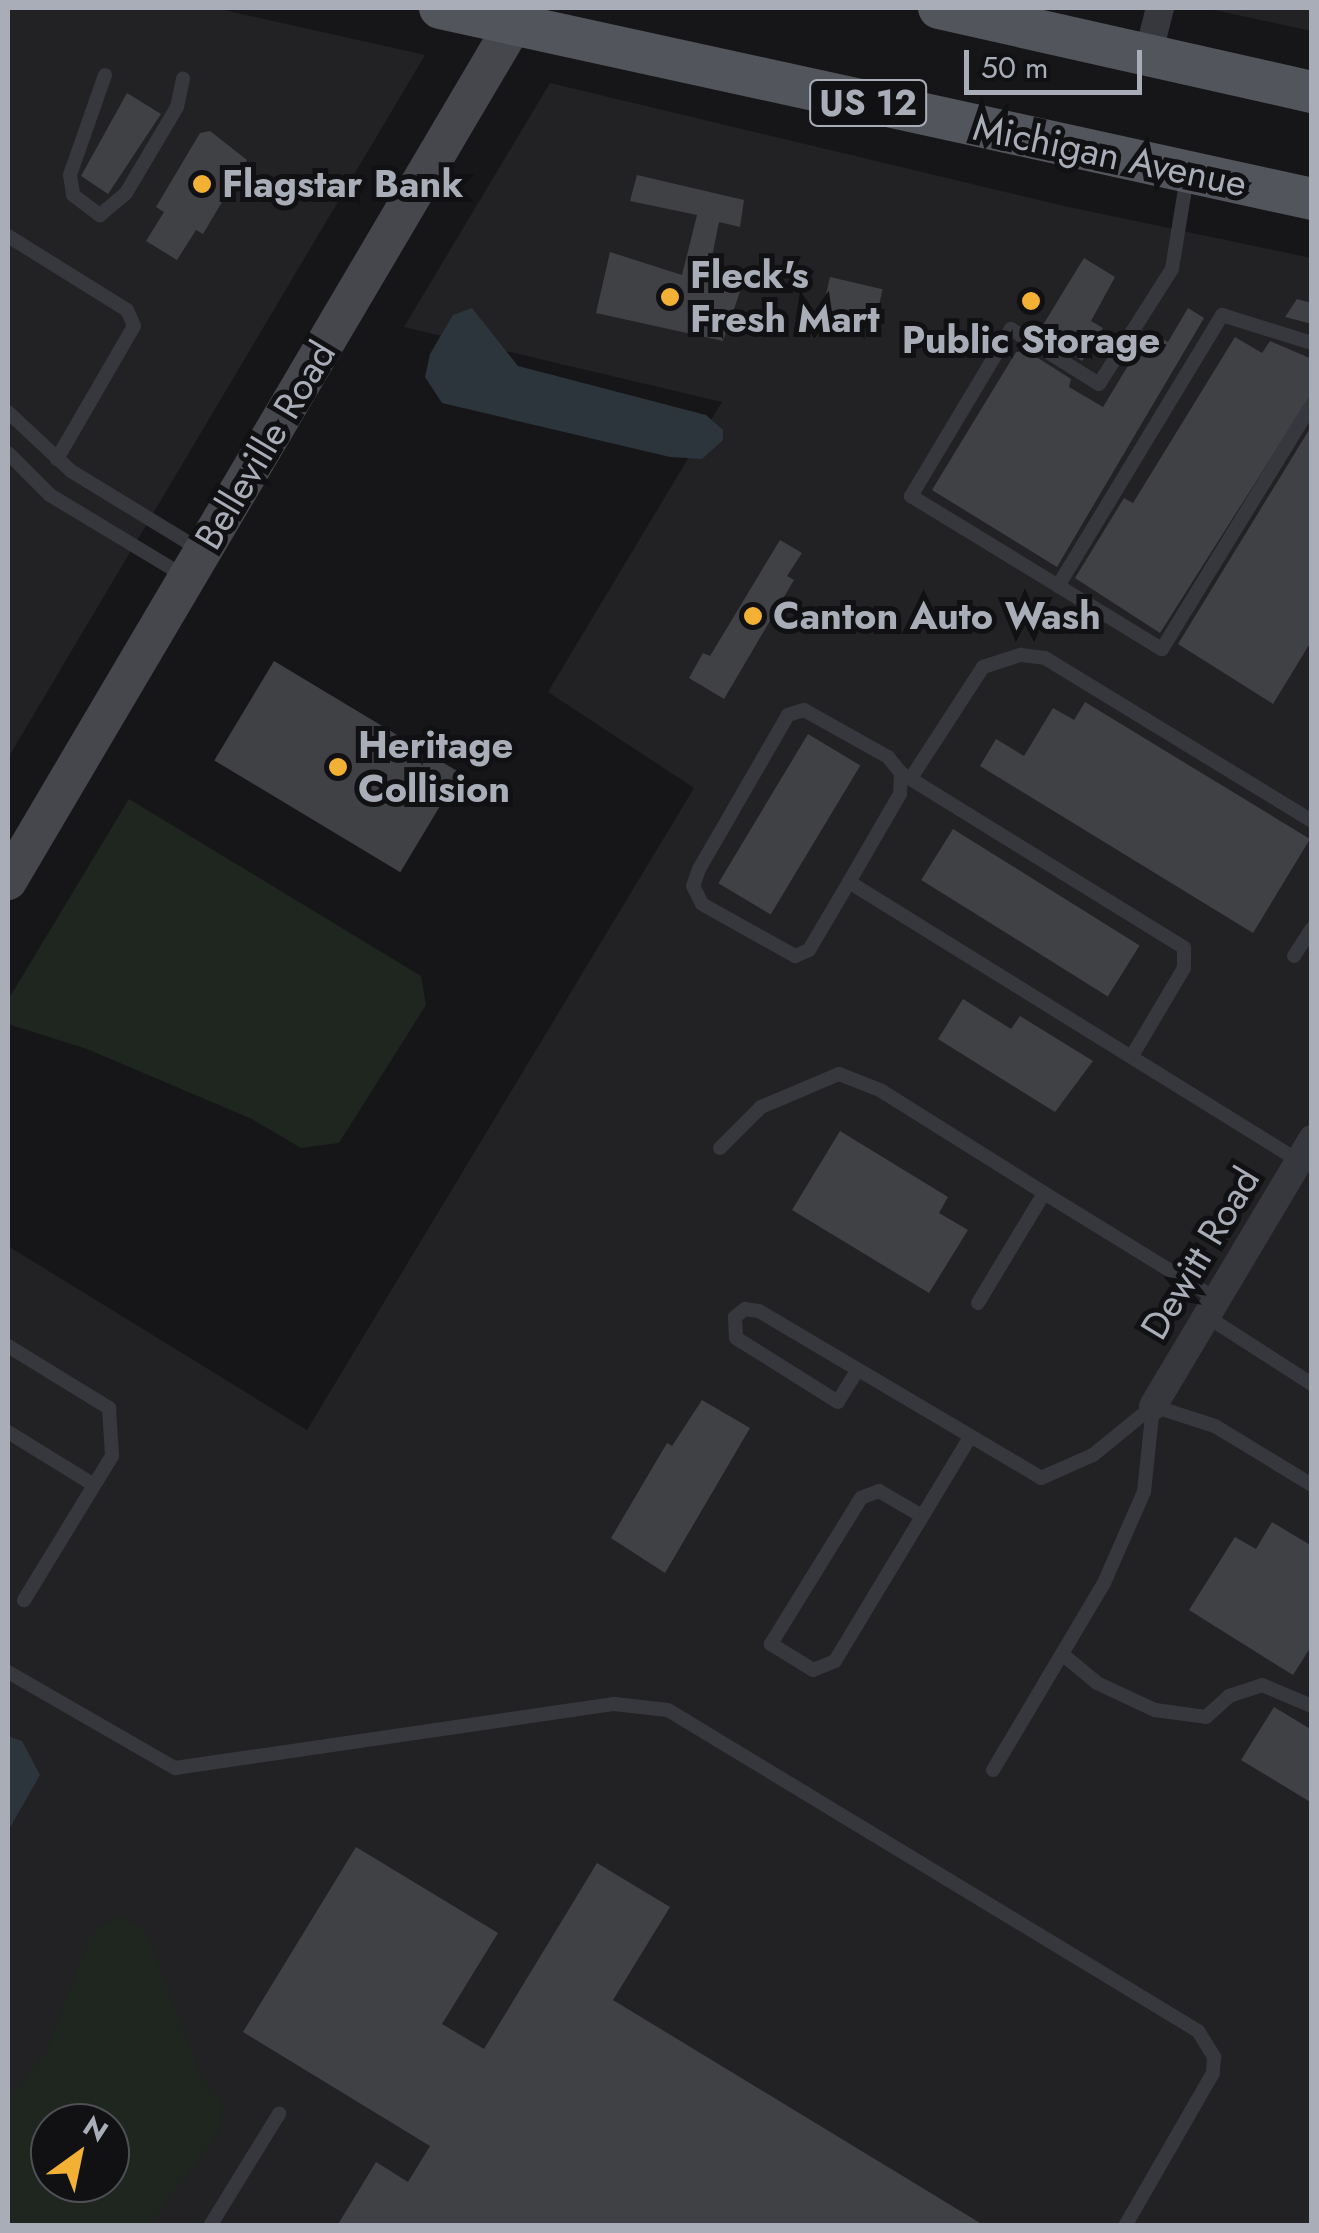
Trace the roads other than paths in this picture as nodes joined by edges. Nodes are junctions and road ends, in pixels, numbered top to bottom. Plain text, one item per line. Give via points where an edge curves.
1 (440, 8) edge
2 (939, 8) edge
3 (1160, 8) edge
4 (518, 16) edge
5 (1148, 55) junction
6 (105, 75) dead end
7 (183, 80) dead end
8 (1312, 92) edge
9 (1188, 172) junction
10 (1312, 199) edge
11 (8, 236) edge
12 (1312, 343) edge
13 (1312, 404) edge
14 (8, 412) edge
15 (8, 453) edge
16 (57, 459) junction
17 (195, 564) junction
18 (1058, 586) junction
19 (906, 776) junction
20 (1312, 821) edge
21 (8, 881) edge
22 (849, 882) junction
23 (1312, 928) edge
24 (1294, 956) dead end
25 (1132, 1056) junction
26 (720, 1148) dead end
27 (1305, 1150) edge
28 (1044, 1193) junction
29 (978, 1303) dead end
30 (1211, 1308) junction
31 (8, 1346) edge
32 (858, 1371) junction
33 (1312, 1384) edge
34 (1152, 1406) junction
35 (8, 1432) edge
36 (969, 1439) junction
37 (1312, 1485) edge
38 (94, 1486) junction
39 (922, 1516) junction
40 (24, 1600) dead end
41 (1062, 1654) junction
42 (8, 1672) edge
43 (1312, 1706) edge
44 (993, 1770) dead end
45 (279, 2114) dead end
46 (210, 2226) edge
47 (1125, 2226) edge

1 - 4 main road, Michigan Avenue / US 12
2 - 5 main road
3 - 5 street
4 - 9 main road, Michigan Avenue / US 12
4 - 17 main road, Belleville Road
5 - 8 main road
6 - 7 lane via 70,175 73,194 100,215 126,193 177,107
9 - 10 main road, Michigan Avenue / US 12
9 - 18 lane via 1172,270 1099,384 1010,329 911,496
11 - 16 lane via 128,310 134,326
12 - 18 lane via 1222,316
13 - 18 lane via 1162,650
14 - 16 lane
15 - 17 lane via 50,495
16 - 17 lane
17 - 21 main road, Belleville Road
19 - 20 lane via 983,666 1022,655 1045,658
19 - 22 lane
19 - 22 lane via 824,716 804,710 788,715 693,886 702,904 795,956 809,950
19 - 25 lane via 1184,948 1184,968
22 - 25 lane
23 - 24 lane
25 - 27 lane
26 - 28 lane via 761,1107 839,1074 880,1090
27 - 30 street, Dewitt Road
28 - 29 lane
28 - 30 lane
30 - 33 lane
30 - 34 street, Dewitt Road
31 - 38 lane via 109,1408 112,1456
32 - 32 lane via 759,1311 745,1309 735,1318 736,1338 838,1402
32 - 36 lane
34 - 36 lane via 1058,1475 1024,1472
34 - 37 lane via 1216,1426
34 - 41 lane via 1144,1492 1104,1583
35 - 38 lane
36 - 39 lane
38 - 40 lane
39 - 39 lane via 835,1660 813,1670 771,1644 861,1498 879,1491
41 - 43 lane via 1097,1683 1155,1710 1206,1716 1229,1696 1262,1685
41 - 44 lane
42 - 47 lane via 175,1768 614,1704 668,1710 1198,2030 1214,2056 1213,2074
45 - 46 lane

